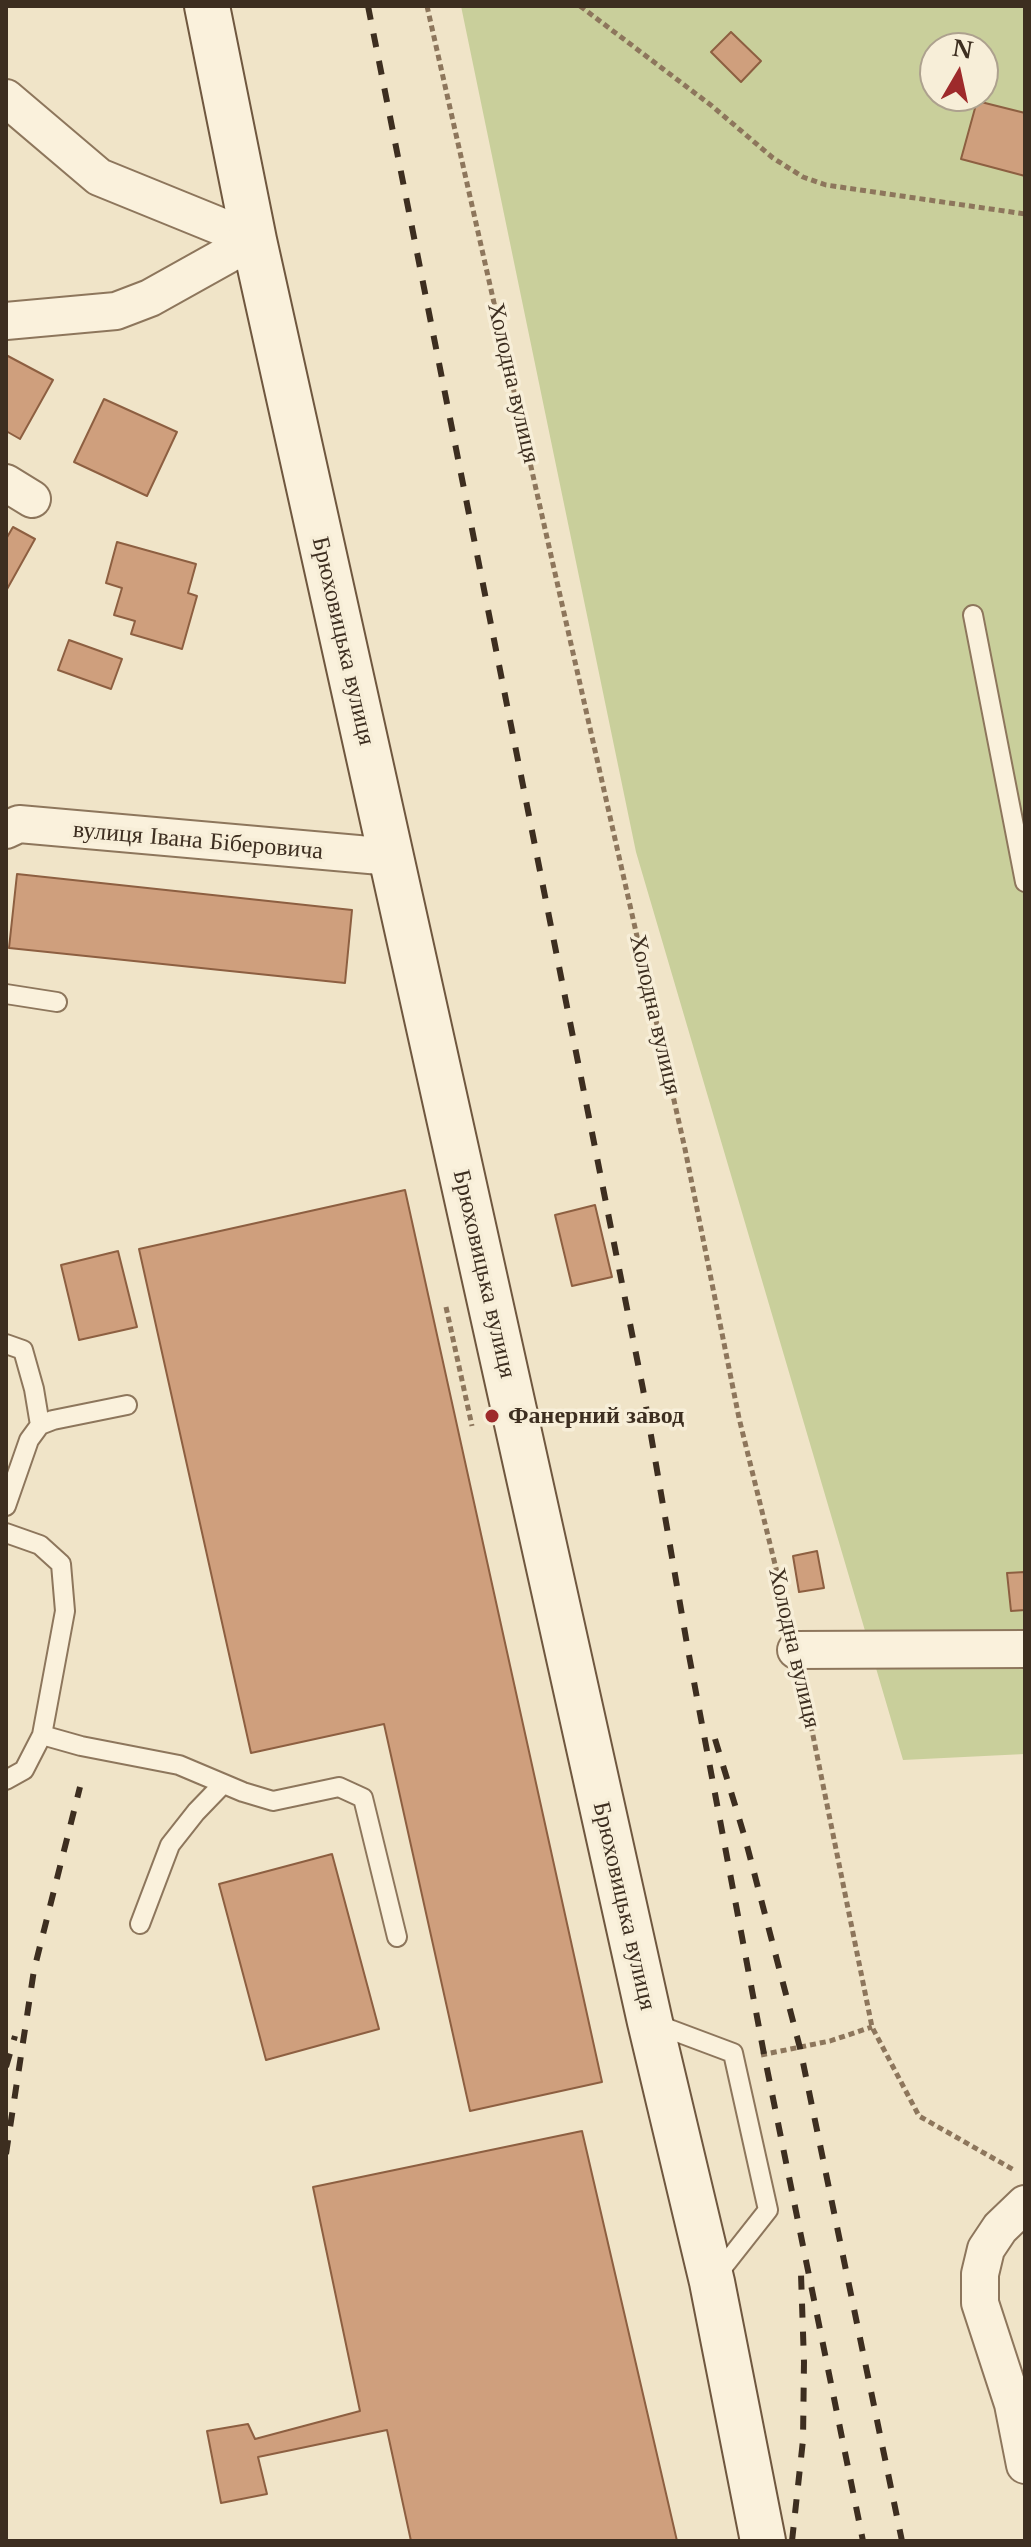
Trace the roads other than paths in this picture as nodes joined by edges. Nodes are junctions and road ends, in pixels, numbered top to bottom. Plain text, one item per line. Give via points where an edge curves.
1 (207, 6) edge
2 (6, 98) edge
3 (254, 240) junction
4 (6, 321) edge
5 (973, 615) dead end
6 (10, 822) edge
7 (392, 857) junction
8 (1025, 882) edge
9 (6, 994) edge
10 (57, 1002) dead end
11 (6, 1344) edge
12 (127, 1405) dead end
13 (40, 1425) junction
14 (6, 1506) edge
15 (6, 1533) edge
16 (1025, 1649) edge
17 (796, 1650) road end
18 (42, 1735) junction
19 (6, 1780) edge
20 (223, 1784) junction
21 (140, 1924) dead end
22 (397, 1937) dead end
23 (650, 2022) junction
24 (1025, 2204) edge
25 (712, 2282) junction
26 (1025, 2465) edge
27 (763, 2541) edge

1 - 3 main road, Брюховицька вулиця
2 - 3 street via 99,177
3 - 4 street via 116,311
3 - 7 main road, Брюховицька вулиця
5 - 8 lane
6 - 7 street, вулиця Івана Біберовича
7 - 23 main road, Брюховицька вулиця
9 - 10 lane
11 - 13 lane via 23,1350
12 - 13 lane
13 - 14 lane via 29,1440
15 - 18 lane via 40,1545 61,1564 65,1611
16 - 17 street
18 - 19 lane via 24,1770
18 - 20 lane via 179,1765
20 - 21 lane via 170,1845
20 - 22 lane via 273,1801 339,1787 363,1798
23 - 25 main road, Брюховицька вулиця
23 - 25 lane via 733,2053 768,2210
24 - 26 street via 986,2249 980,2303 1013,2404
25 - 27 main road, Брюховицька вулиця

